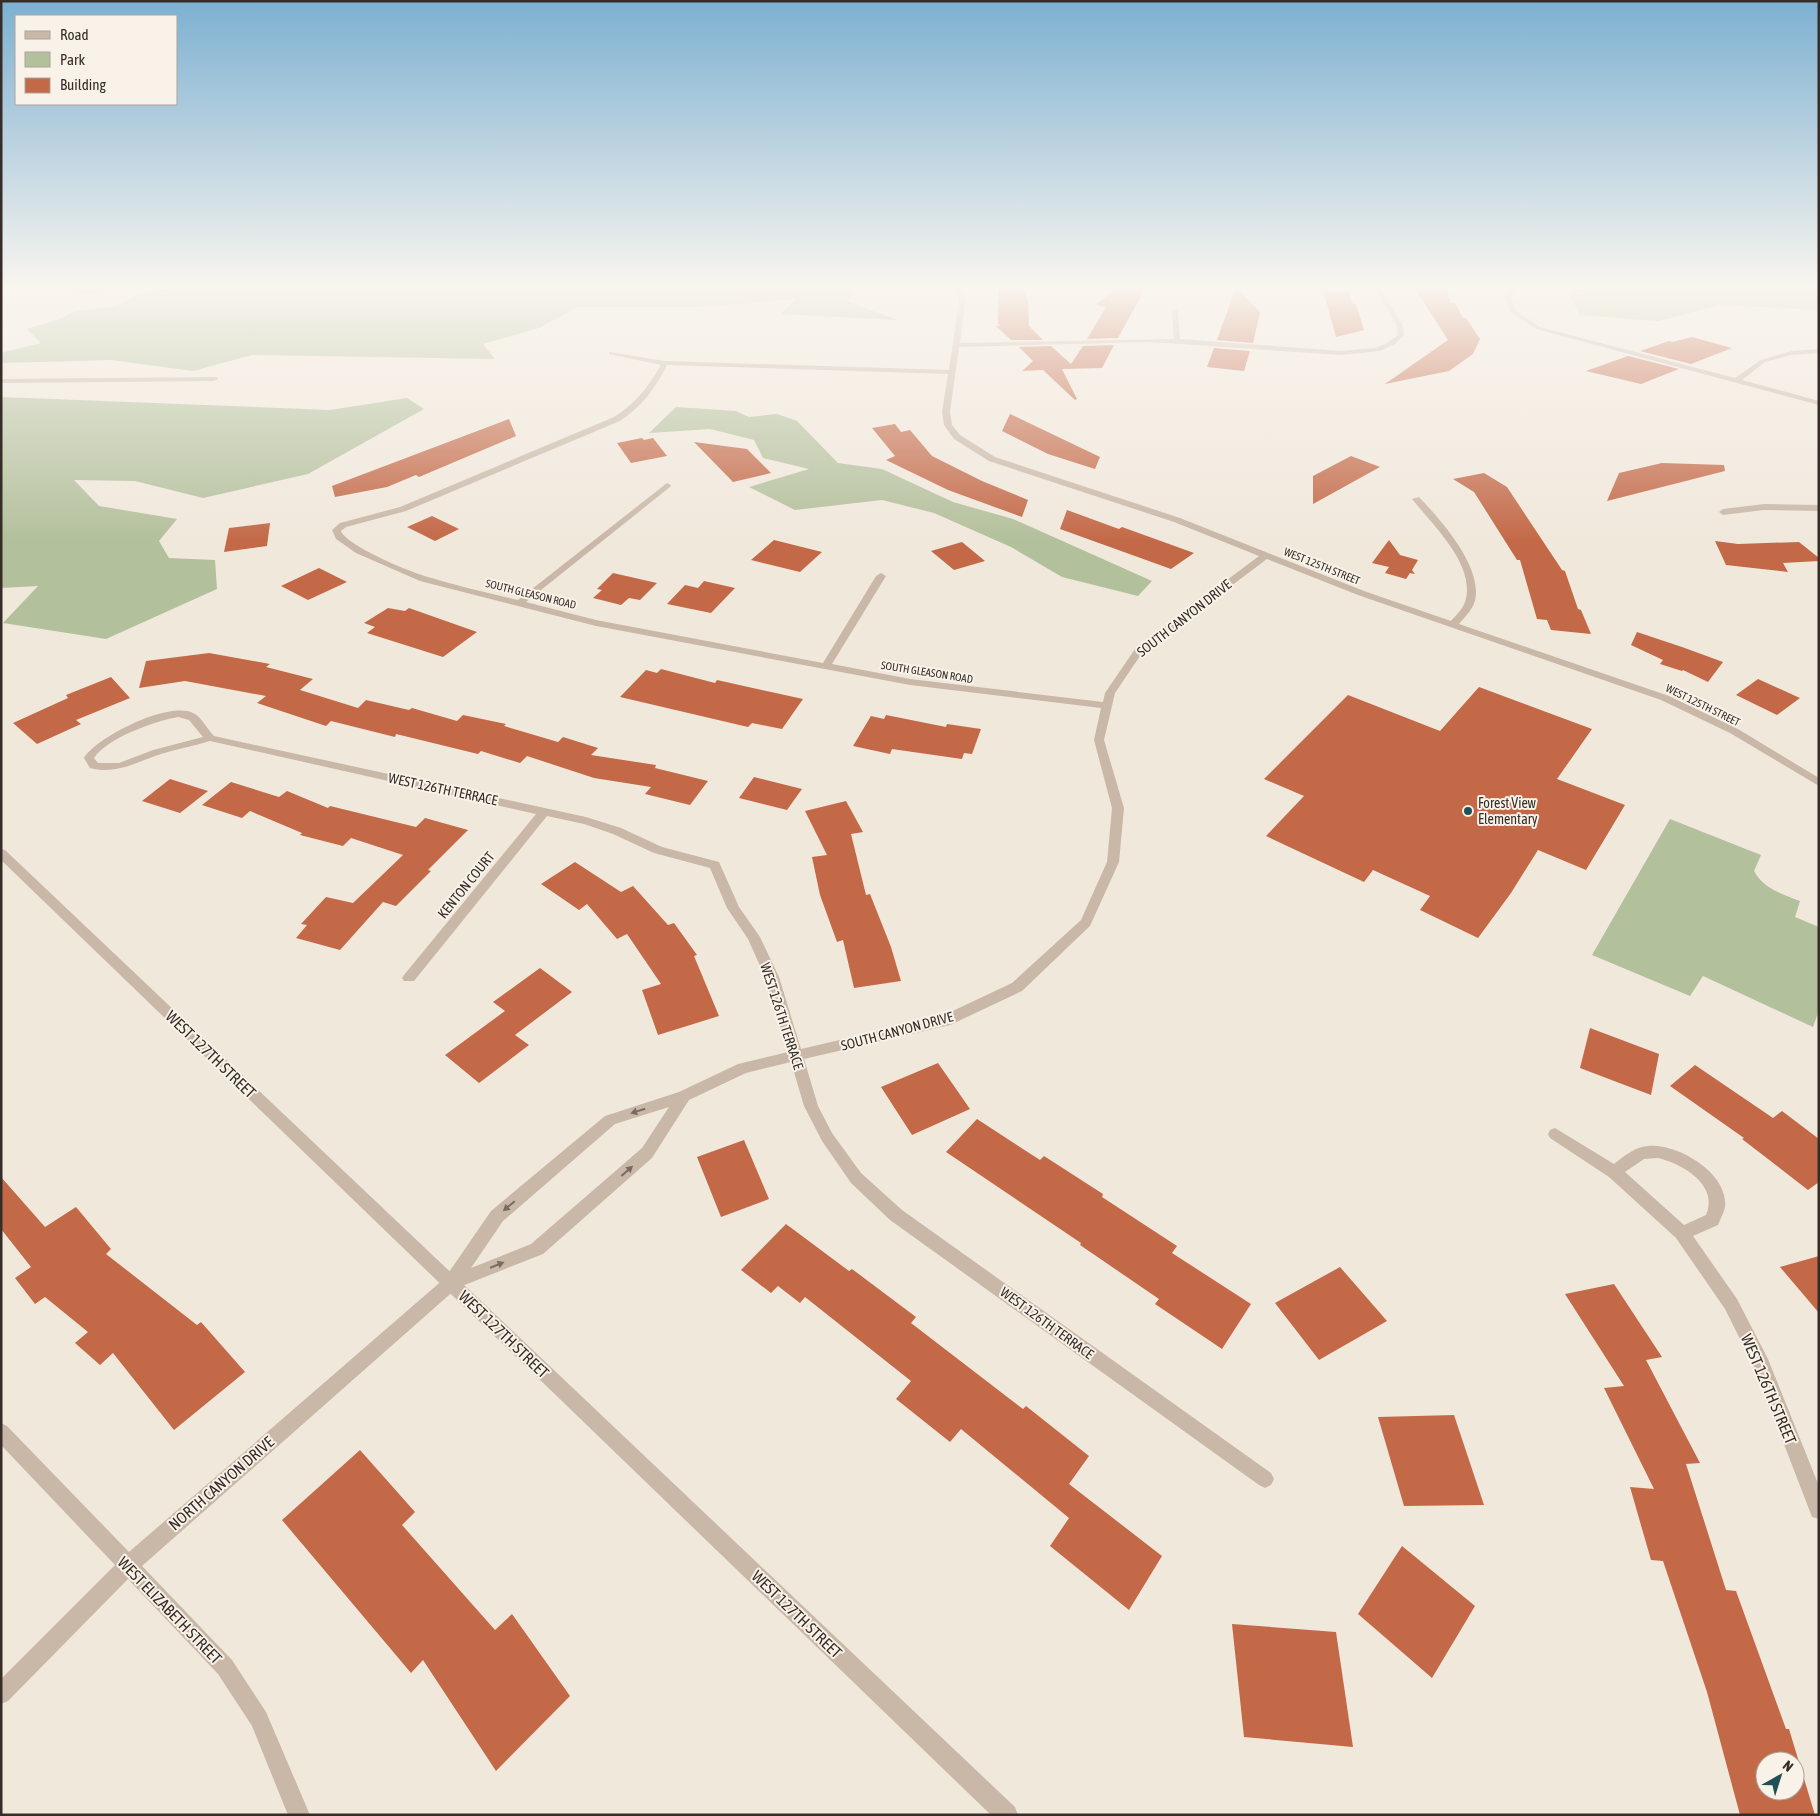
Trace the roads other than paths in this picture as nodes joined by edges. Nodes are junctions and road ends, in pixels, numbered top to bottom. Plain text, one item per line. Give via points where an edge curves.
1 (660, 372) edge
2 (944, 372) edge
3 (952, 372) joint
4 (1701, 372) edge
5 (1748, 372) edge
6 (214, 379) dead end
7 (1, 381) edge
8 (1736, 381) junction
9 (1819, 403) edge
10 (667, 485) dead end
11 (1416, 500) dead end
12 (1819, 508) edge
13 (1723, 512) dead end
14 (1266, 555) junction
15 (881, 576) dead end
16 (520, 603) junction
17 (1452, 626) junction
18 (826, 666) junction
19 (1106, 706) junction
20 (210, 738) junction
21 (1819, 782) edge
22 (545, 811) junction
23 (1, 853) edge
24 (409, 978) dead end
25 (795, 1056) junction
26 (684, 1096) junction
27 (1555, 1134) dead end
28 (1614, 1172) junction
29 (1682, 1233) junction
30 (452, 1283) junction
31 (1, 1432) edge
32 (1265, 1479) dead end
33 (1819, 1510) edge
34 (127, 1566) junction
35 (1, 1694) edge
36 (299, 1815) edge
37 (1007, 1815) edge

1 - 16 street, SOUTH GLEASON ROAD via 646,397 617,419 403,509 343,525 336,530 339,537 359,551 424,578
2 - 3 street
3 - 14 street, WEST 125TH STREET via 946,412 948,425 957,437 974,449 1014,468 1177,520
4 - 8 street
5 - 8 street
6 - 7 street
8 - 9 street
10 - 16 street
11 - 17 street via 1437,520 1452,543 1471,585 1471,600
12 - 13 street via 1764,507
14 - 17 street, WEST 125TH STREET
14 - 19 street, SOUTH CANYON DRIVE via 1138,651 1110,693
15 - 18 street
16 - 18 street, SOUTH GLEASON ROAD via 596,623
17 - 21 street, WEST 125TH STREET via 1666,698 1734,731
18 - 19 street, SOUTH GLEASON ROAD via 910,682
19 - 25 street, SOUTH CANYON DRIVE via 1099,740 1118,808 1113,862 1086,923 1017,987 945,1021
20 - 20 street, WEST 126TH TERRACE via 108,769 94,766 89,758 95,749 110,740 157,718 175,714 186,714 196,720
20 - 22 street, WEST 126TH TERRACE
22 - 24 street, KENTON COURT
22 - 25 street, WEST 126TH TERRACE via 594,823 658,850 715,865 733,908 754,937 772,977
23 - 30 street, WEST 127TH STREET
25 - 26 street, SOUTH CANYON DRIVE via 743,1068
25 - 32 street, WEST 126TH TERRACE via 811,1106 827,1136 856,1178 896,1214
30 -> 26 street via 537,1249 647,1153
26 -> 30 street, SOUTH CANYON DRIVE via 610,1120 497,1216
27 - 28 street, WEST 126TH STREET
28 - 29 street, WEST 126TH STREET
28 - 29 street via 1645,1152 1663,1152 1686,1161 1702,1174 1713,1188 1717,1205 1712,1220
29 - 33 street, WEST 126TH STREET via 1731,1304 1762,1365
30 - 34 street, NORTH CANYON DRIVE
30 - 37 street, WEST 127TH STREET
31 - 34 street, WEST ELIZABETH STREET
34 - 35 street, NORTH CANYON DRIVE
34 - 36 street, WEST ELIZABETH STREET via 225,1667 259,1719

